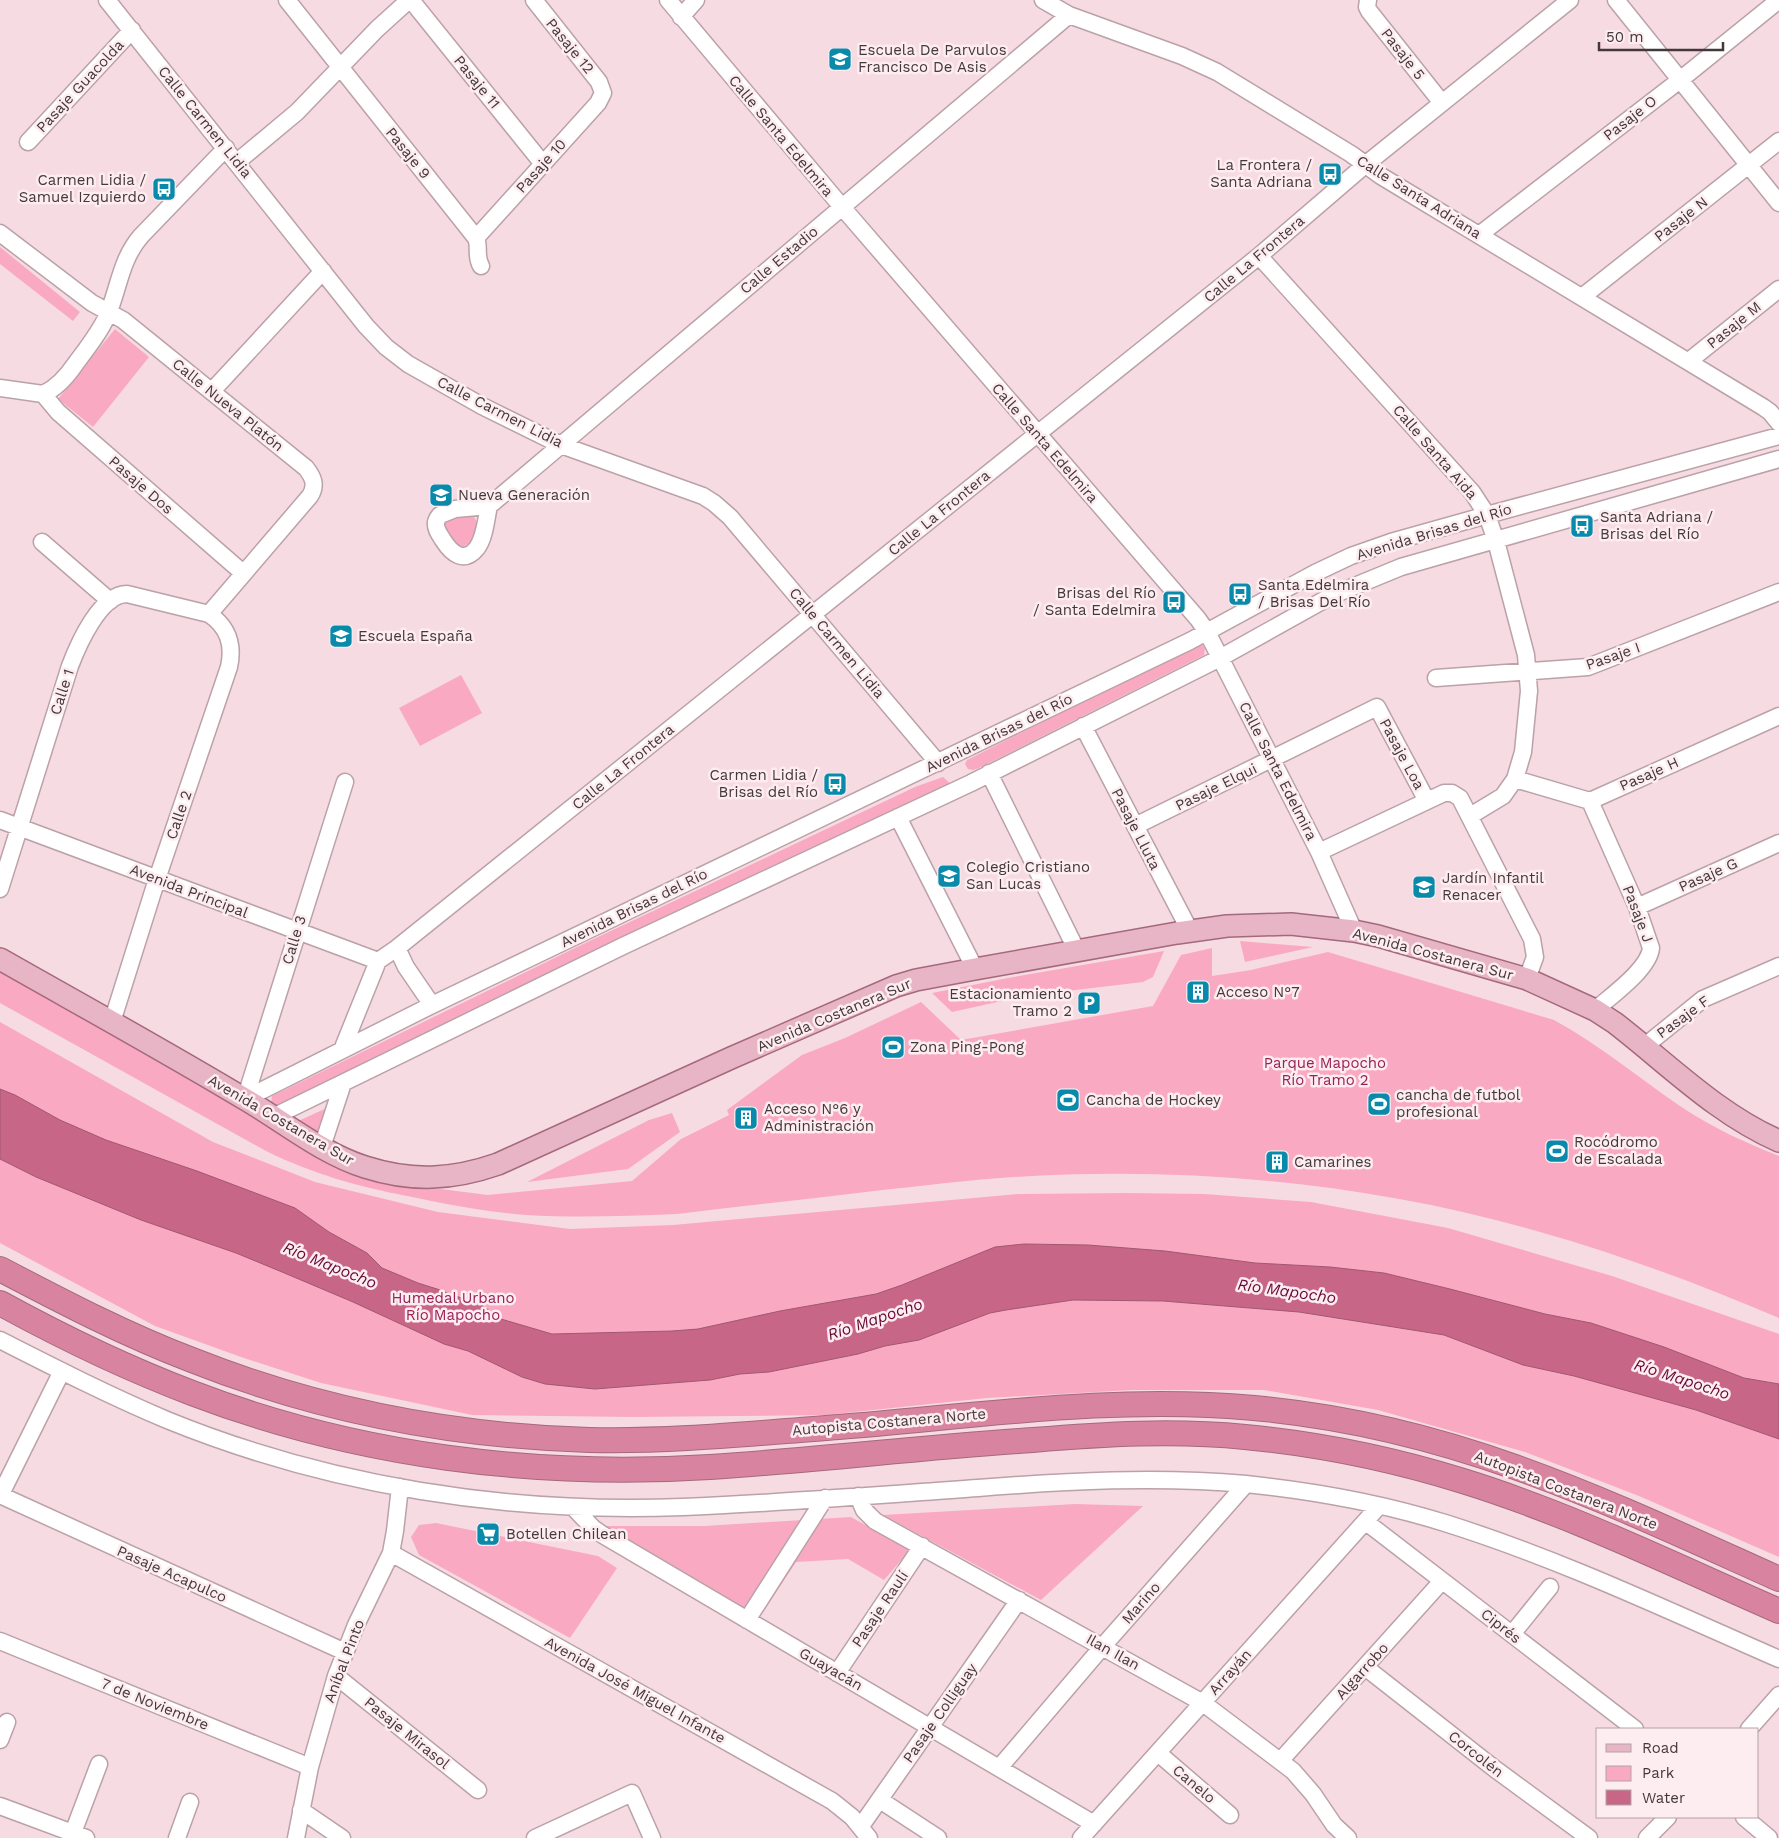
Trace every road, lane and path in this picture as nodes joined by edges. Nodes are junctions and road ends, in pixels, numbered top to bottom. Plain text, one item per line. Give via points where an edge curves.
1 (107, 0) edge
2 (287, 0) edge
3 (410, 0) edge
4 (534, 0) edge
5 (668, 0) edge
6 (696, 0) edge
7 (1042, 0) edge
8 (1570, 0) edge
9 (1616, 0) edge
10 (1779, 0) edge
11 (1368, 1) edge
12 (1069, 14) junction
13 (681, 17) junction
14 (132, 30) junction
15 (341, 68) junction
16 (1680, 80) junction
17 (603, 93) joint
18 (1442, 103) junction
19 (1779, 141) edge
20 (28, 142) dead end
21 (226, 148) junction
22 (237, 162) junction
23 (543, 164) junction
24 (1365, 165) junction
25 (1748, 165) junction
26 (1779, 203) edge
27 (842, 207) junction
28 (0, 233) edge
29 (1479, 235) junction
30 (476, 238) junction
31 (1259, 256) junction
32 (481, 266) dead end
33 (323, 272) junction
34 (1779, 289) edge
35 (1582, 297) junction
36 (109, 312) junction
37 (1689, 362) junction
38 (0, 388) edge
39 (212, 391) junction
40 (43, 394) junction
41 (1779, 423) edge
42 (1037, 434) junction
43 (1779, 436) edge
44 (561, 445) junction
45 (1779, 459) edge
46 (489, 506) dead end
47 (1487, 515) junction
48 (1496, 541) junction
49 (42, 542) dead end
50 (243, 573) junction
51 (1779, 592) edge
52 (110, 601) junction
53 (209, 614) junction
54 (813, 614) junction
55 (1207, 632) junction
56 (1220, 658) junction
57 (1528, 670) junction
58 (1436, 678) dead end
59 (1378, 708) joint
60 (1779, 716) edge
61 (1083, 726) junction
62 (1272, 759) junction
63 (938, 763) junction
64 (989, 773) junction
65 (1515, 779) junction
66 (346, 782) dead end
67 (1427, 801) junction
68 (1590, 801) junction
69 (1470, 816) junction
70 (898, 817) junction
71 (0, 820) edge
72 (1135, 826) junction
73 (20, 827) junction
74 (1779, 843) edge
75 (1319, 852) junction
76 (157, 878) junction
77 (0, 889) edge
78 (1637, 907) junction
79 (297, 931) junction
80 (1190, 931) junction
81 (1354, 931) junction
82 (397, 948) junction
83 (1077, 951) junction
84 (0, 959) edge
85 (378, 961) junction
86 (1779, 966) edge
87 (975, 969) junction
88 (1527, 980) junction
89 (432, 1005) junction
90 (1595, 1010) junction
91 (112, 1022) junction
92 (1644, 1046) junction
93 (342, 1050) junction
94 (344, 1083) junction
95 (245, 1099) junction
96 (273, 1117) junction
97 (1778, 1139) edge
98 (322, 1147) junction
99 (0, 1269) edge
100 (0, 1303) edge
101 (0, 1340) edge
102 (62, 1371) junction
103 (1246, 1484) junction
104 (400, 1487) junction
105 (0, 1495) edge
106 (858, 1496) junction
107 (824, 1498) junction
108 (1379, 1506) junction
109 (574, 1508) junction
110 (1366, 1522) junction
111 (922, 1546) junction
112 (391, 1553) junction
113 (1779, 1579) edge
114 (1442, 1581) junction
115 (1550, 1587) dead end
116 (1019, 1600) junction
117 (1779, 1611) edge
118 (747, 1620) junction
119 (1512, 1634) junction
120 (0, 1641) edge
121 (1103, 1646) junction
122 (345, 1652) junction
123 (1779, 1659) edge
124 (1365, 1667) junction
125 (837, 1672) junction
126 (336, 1676) junction
127 (1779, 1695) edge
128 (1203, 1703) junction
129 (6, 1722) dead end
130 (930, 1727) junction
131 (1634, 1728) edge
132 (1750, 1728) edge
133 (0, 1740) edge
134 (1158, 1753) junction
135 (1281, 1760) junction
136 (99, 1764) dead end
137 (310, 1768) junction
138 (999, 1768) junction
139 (478, 1790) dead end
140 (880, 1800) junction
141 (190, 1802) dead end
142 (0, 1806) edge
143 (301, 1810) junction
144 (1230, 1815) dead end
145 (1667, 1818) edge
146 (1745, 1818) edge
147 (1094, 1824) junction
148 (865, 1832) edge
149 (76, 1836) edge
150 (1341, 1836) edge
151 (177, 1838) edge
152 (296, 1838) edge
153 (342, 1838) edge
154 (535, 1838) edge
155 (652, 1838) edge
156 (938, 1838) edge
157 (1081, 1838) edge
158 (1588, 1838) edge
159 (1647, 1838) edge
160 (1768, 1838) edge

1 - 14 street, Calle Carmen Lidia
2 - 15 street, Pasaje 9
3 - 15 street via 377,29
3 - 23 street, Pasaje 11
4 - 17 street, Pasaje 12 via 599,82
5 - 13 street, Calle Santa Edelmira
6 - 13 street
7 - 12 street, Calle Santa Adriana
8 - 18 street, Calle La Frontera
9 - 16 street
10 - 16 street, Pasaje O
11 - 18 street, Pasaje 5 via 1369,11
12 - 24 street, Calle Santa Adriana via 1200,64
12 - 27 street, Calle Estadio
13 - 27 street, Calle Santa Edelmira
14 - 20 street, Pasaje Guacolda
14 - 21 street, Calle Carmen Lidia
15 - 22 street via 280,128
15 - 30 street, Pasaje 9
16 - 25 street
16 - 29 street, Pasaje O
17 - 23 street, Pasaje 10 via 598,103
18 - 24 street, Calle La Frontera
19 - 25 street, Pasaje N
21 - 22 street, Calle Carmen Lidia
21 - 36 street via 130,250
22 - 33 street, Calle Carmen Lidia
23 - 30 street, Pasaje 10
24 - 29 street, Calle Santa Adriana
24 - 31 street, Calle La Frontera
25 - 26 street
25 - 35 street, Pasaje N
27 - 42 street, Calle Santa Edelmira
27 - 44 street, Calle Estadio
28 - 36 street, Calle Nueva Platón via 92,303
29 - 35 street, Calle Santa Adriana
30 - 32 street
31 - 42 street, Calle La Frontera
31 - 47 street, Calle Santa Aida via 1472,492
33 - 39 street
33 - 44 street, Calle Carmen Lidia via 366,326 397,356 482,406
34 - 37 street, Pasaje M
35 - 37 street, Calle Santa Adriana
36 - 39 street, Calle Nueva Platón
36 - 40 street via 96,336 64,378
37 - 41 street, Calle Santa Adriana via 1763,407
38 - 40 street
39 - 50 street, Calle Nueva Platón via 306,468 314,482 310,496
40 - 50 street, Pasaje Dos via 58,412
42 - 54 street, Calle La Frontera
42 - 55 street, Calle Santa Edelmira
43 - 47 street, Avenida Brisas del Río
44 - 46 street, Calle Estadio
44 - 54 street, Calle Carmen Lidia via 691,491 714,503
45 - 48 street, Avenida Brisas del Río
47 - 48 street, Calle Santa Aida
47 - 55 street, Avenida Brisas del Río via 1352,556
48 - 56 street, Avenida Brisas del Río via 1401,567 1360,583
48 - 57 street, Calle Santa Aida
49 - 52 street
50 - 53 street, Calle Nueva Platón
51 - 57 street, Pasaje I via 1598,664
52 - 53 street via 127,594
52 - 73 street, Calle 1 via 95,618 76,650
53 - 76 street, Calle 2 via 228,635 231,659
54 - 63 street, Calle Carmen Lidia
54 - 82 street, Calle La Frontera
55 - 56 street, Calle Santa Edelmira
55 - 63 street, Avenida Brisas del Río
56 - 61 street, Avenida Brisas del Río
56 - 62 street, Calle Santa Edelmira
57 - 58 street, Pasaje I
57 - 65 street, Calle Santa Aida via 1523,752
59 - 62 street, Pasaje Elqui
59 - 67 street, Pasaje Loa
60 - 68 street, Pasaje H
61 - 64 street, Avenida Brisas del Río
61 - 72 street, Pasaje Lluta
62 - 72 street, Pasaje Elqui
62 - 75 street, Calle Santa Edelmira
63 - 89 street, Avenida Brisas del Río
64 - 70 street, Avenida Brisas del Río
64 - 83 street
65 - 68 street
65 - 69 street, Calle Santa Aida via 1503,796
66 - 79 street, Calle 3
67 - 69 street, Pasaje Loa via 1452,792
67 - 75 street
68 - 78 street, Pasaje J
69 - 88 street, Pasaje Loa via 1532,939 1535,957
70 - 87 street
70 - 94 street, Avenida Brisas del Río via 623,946
71 - 73 street, Avenida Principal
72 - 80 street, Pasaje Lluta
73 - 76 street, Avenida Principal
73 - 77 street, Calle 1
74 - 78 street, Pasaje G
75 - 81 street, Calle Santa Edelmira
76 - 79 street, Avenida Principal
76 - 91 street, Calle 2
78 - 90 street, Pasaje J via 1650,941 1651,954 1644,966
79 - 85 street, Avenida Principal
79 - 95 street, Calle 3
80 - 81 main road, Avenida Costanera Sur via 1270,923
80 - 83 main road, Avenida Costanera Sur
81 - 88 main road, Avenida Costanera Sur via 1403,942
82 - 85 street, Calle La Frontera
82 - 89 street
83 - 87 main road, Avenida Costanera Sur
84 - 91 main road, Avenida Costanera Sur
85 - 93 street
86 - 92 street, Pasaje F via 1703,999
87 - 98 main road, Avenida Costanera Sur via 887,989 521,1155 478,1171 438,1178 402,1176 350,1162
88 - 90 main road, Avenida Costanera Sur
89 - 93 street, Avenida Brisas del Río
90 - 92 main road, Avenida Costanera Sur
91 - 95 main road, Avenida Costanera Sur
92 - 97 main road, Avenida Costanera Sur via 1727,1113 1750,1128
93 - 95 street, Avenida Brisas del Río
94 - 96 street, Avenida Brisas del Río
94 - 98 street
95 - 96 main road, Avenida Costanera Sur
96 - 98 main road, Avenida Costanera Sur
99 - 113 highway, Autopista Costanera Norte via 150,1343 236,1377 343,1408 478,1431 588,1440 654,1439 1108,1404 1252,1408 1346,1421 1390,1429 1523,1470 1624,1510
100 - 117 highway, Autopista Costanera Norte via 112,1359 225,1405 344,1439 477,1462 566,1469 685,1468 1143,1434 1235,1436 1329,1448 1407,1464 1510,1497
101 - 102 street
102 - 104 street via 170,1421 239,1446 315,1468
102 - 105 street
103 - 106 street via 1130,1480
103 - 108 street
103 - 121 street, Marino
104 - 109 street via 459,1497
104 - 112 street, Aníbal Pinto
105 - 122 street, Pasaje Acapulco
106 - 107 street
106 - 111 street, Ilan Ilan via 864,1510 875,1521
107 - 109 street via 680,1507
107 - 118 street
108 - 110 street, Arrayán
108 - 123 street via 1445,1523 1533,1554
109 - 118 street, Guayacán via 603,1535
110 - 114 street, Ciprés
110 - 128 street, Arrayán
111 - 116 street, Ilan Ilan
111 - 125 street, Pasaje Raulí
112 - 122 street, Aníbal Pinto
112 - 148 street, Avenida José Miguel Infante via 832,1801
114 - 119 street, Ciprés
114 - 124 street, Algarrobo
115 - 119 street
116 - 121 street, Ilan Ilan
116 - 130 street, Pasaje Colliguay
118 - 125 street, Guayacán
119 - 131 street, Ciprés
120 - 137 street, 7 de Noviembre
121 - 128 street, Ilan Ilan
121 - 138 street, Marino
122 - 126 street, Aníbal Pinto
124 - 135 street, Algarrobo
124 - 158 street, Corcolén
125 - 130 street, Guayacán
126 - 137 street, Aníbal Pinto
126 - 139 street, Pasaje Mirasol
127 - 132 street
128 - 134 street, Arrayán
128 - 135 street, Ilan Ilan
129 - 133 street
130 - 138 street, Guayacán
130 - 140 street, Pasaje Colliguay
134 - 144 street, Canelo
134 - 147 street, Arrayán
135 - 150 street, Ilan Ilan via 1305,1784
136 - 149 street
137 - 143 street, Aníbal Pinto
138 - 147 street, Guayacán
140 - 148 street, Pasaje Colliguay
140 - 156 street
141 - 151 street
142 - 149 street
143 - 152 street, Aníbal Pinto
143 - 153 street
145 - 159 street
146 - 160 street
147 - 157 street, Arrayán
154 - 155 street via 632,1793

